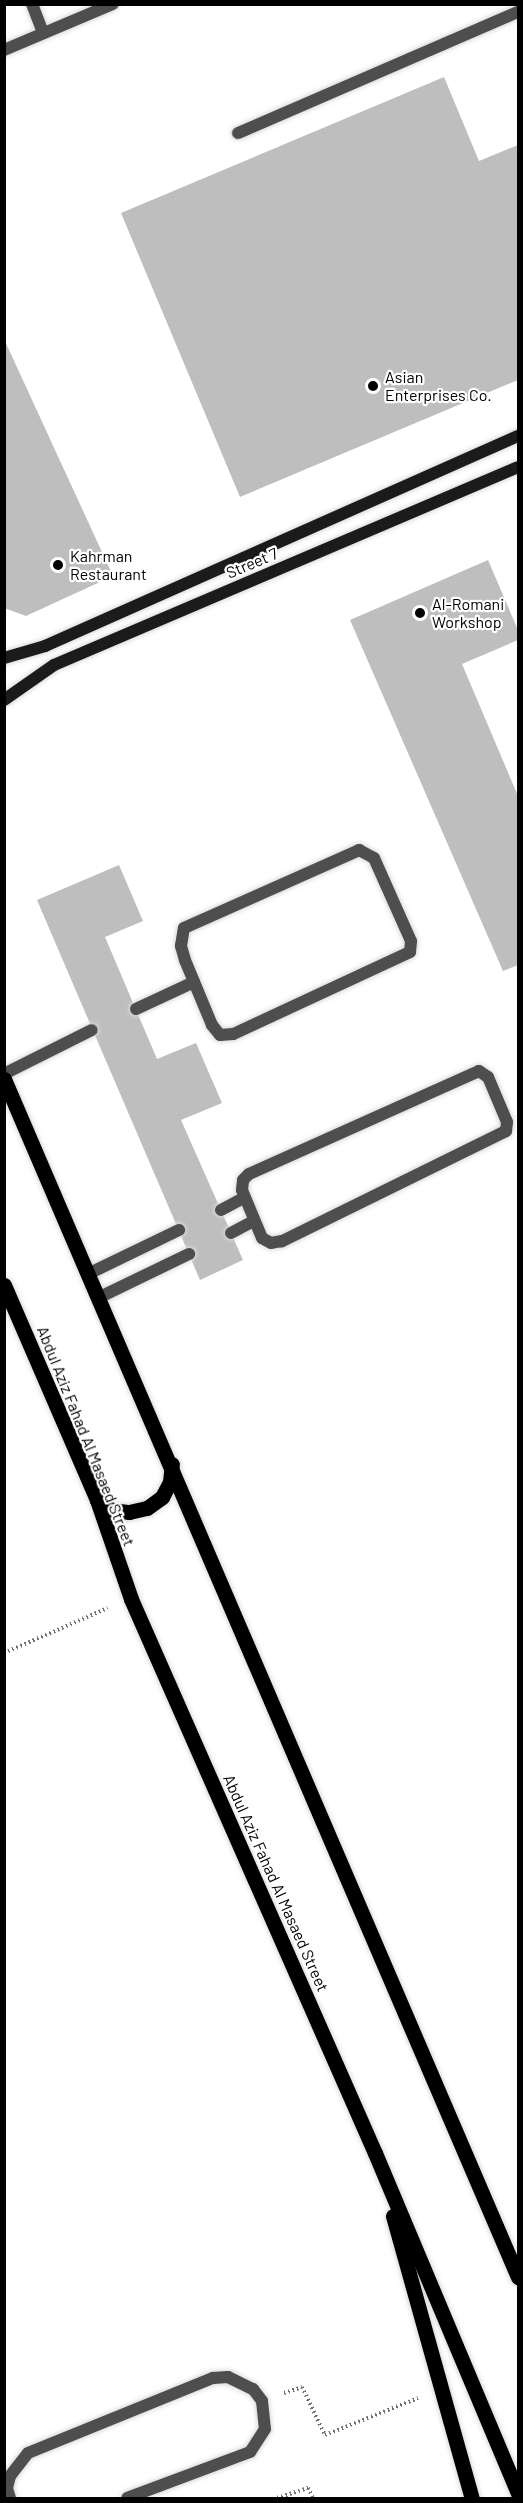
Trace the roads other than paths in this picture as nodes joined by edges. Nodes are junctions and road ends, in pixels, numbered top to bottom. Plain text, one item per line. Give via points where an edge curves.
1 (32, 4) edge
2 (113, 4) edge
3 (519, 12) edge
4 (43, 33) junction
5 (4, 50) edge
6 (238, 133) dead end
7 (519, 436) edge
8 (519, 467) edge
9 (4, 658) edge
10 (4, 700) edge
11 (194, 981) junction
12 (136, 1009) dead end
13 (92, 1030) dead end
14 (4, 1074) edge
15 (4, 1079) edge
16 (244, 1198) junction
17 (221, 1210) dead end
18 (254, 1221) junction
19 (179, 1230) dead end
20 (231, 1233) dead end
21 (189, 1254) dead end
22 (90, 1273) junction
23 (4, 1285) edge
24 (100, 1297) junction
25 (172, 1464) junction
26 (97, 1500) junction
27 (375, 2153) junction
28 (519, 2277) edge
29 (519, 2494) edge
30 (10, 2499) edge
31 (127, 2499) edge
32 (472, 2499) edge

1 - 4 lane
2 - 4 lane
3 - 6 lane
4 - 5 lane
7 - 9 street, Street 7 via 45,646
8 - 10 street, Street 7 via 54,665
11 - 11 lane via 216,1031 233,1034 401,959 410,952 411,940 374,858 359,850 184,928 181,946
11 - 12 lane
13 - 14 lane
15 - 22 main road
16 - 17 lane
16 - 18 lane
16 - 18 lane via 242,1185 249,1174 479,1071 488,1077 507,1122 506,1131 282,1241 266,1242
18 - 20 lane
19 - 22 lane
21 - 24 lane
22 - 24 main road
23 - 26 main road, Abdul Aziz Fahad Al Masaed Street
24 - 25 main road
25 - 26 main road via 170,1482 162,1497 147,1508 112,1510
25 - 28 main road
26 - 27 main road, Abdul Aziz Fahad Al Masaed Street via 130,1599
27 - 29 main road, Abdul Aziz Fahad Al Masaed Street
27 - 32 main road
30 - 31 lane via 10,2476 28,2453 213,2379 242,2381 262,2401 265,2429 250,2452

